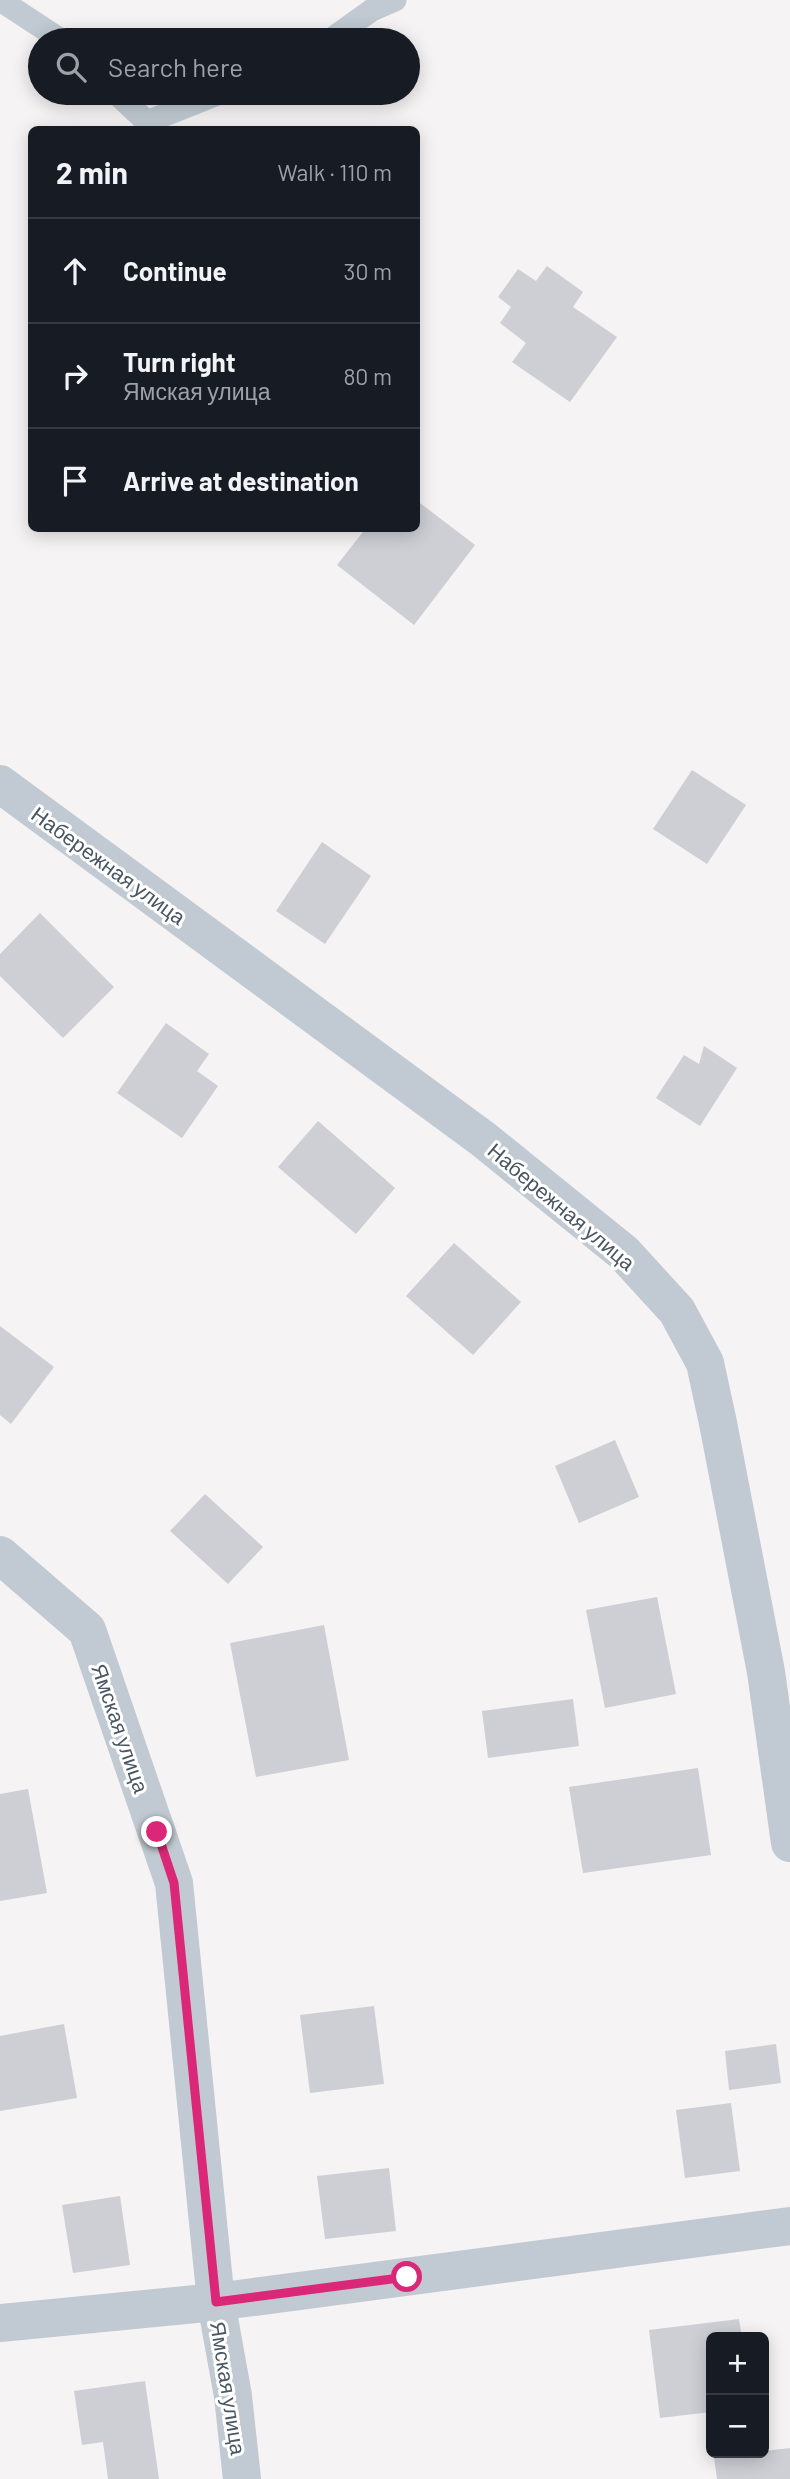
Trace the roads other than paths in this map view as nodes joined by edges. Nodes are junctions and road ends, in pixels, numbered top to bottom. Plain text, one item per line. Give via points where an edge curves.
1 (0, 0) edge
2 (395, 0) edge
3 (43, 28) edge
4 (347, 28) edge
5 (129, 105) edge
6 (190, 105) edge
7 (0, 784) edge
8 (0, 1555) edge
9 (790, 1843) edge
10 (790, 2226) edge
11 (216, 2302) junction
12 (0, 2323) edge
13 (242, 2479) edge

1 - 3 lane
2 - 4 lane
5 - 6 lane via 147,122
7 - 9 street, Набережная улица via 483,1139 624,1253 677,1311 705,1363 718,1423 766,1672
8 - 11 street, Ямская улица via 87,1630 174,1883
10 - 11 street
11 - 12 street
11 - 13 street, Ямская улица

